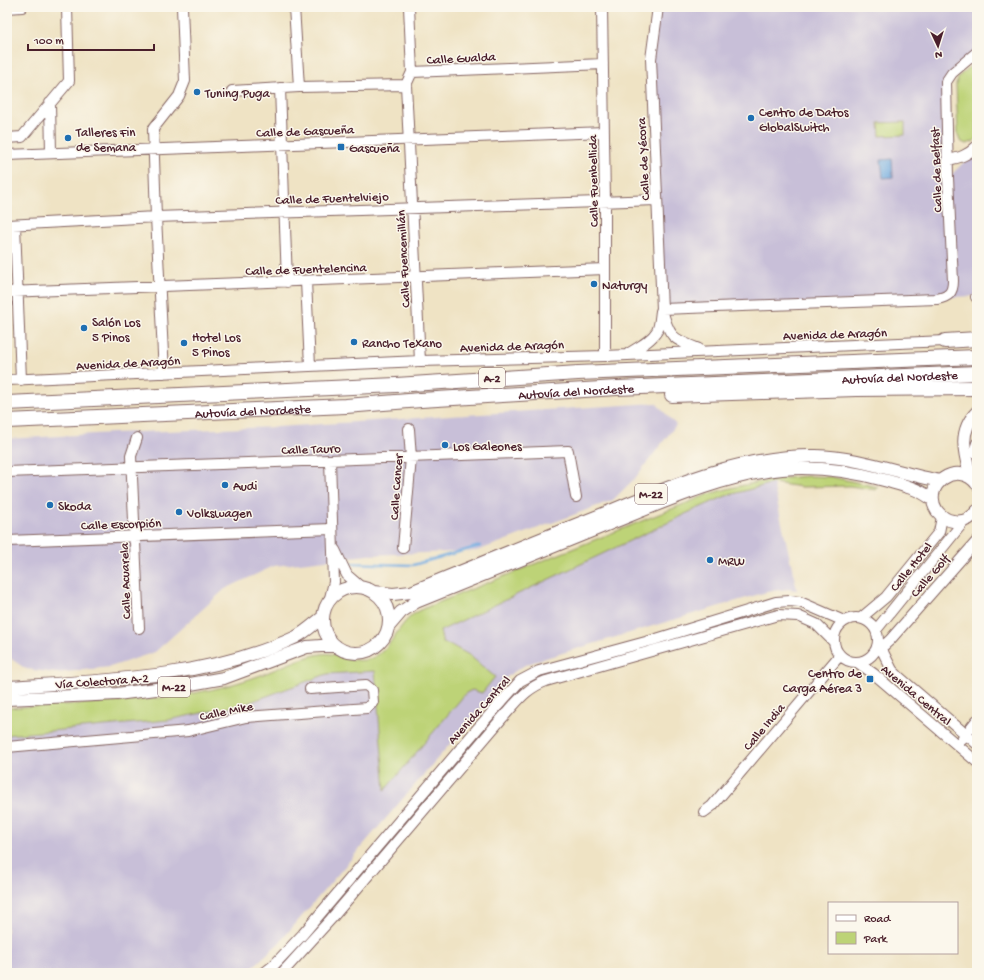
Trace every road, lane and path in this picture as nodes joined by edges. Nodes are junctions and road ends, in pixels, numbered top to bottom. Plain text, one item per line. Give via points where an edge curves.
1 (22, 7) edge
2 (67, 7) edge
3 (182, 7) edge
4 (294, 7) edge
5 (409, 7) edge
6 (602, 7) edge
7 (658, 7) edge
8 (7, 8) edge
9 (977, 52) edge
10 (603, 64) junction
11 (412, 72) junction
12 (406, 85) junction
13 (299, 87) junction
14 (280, 88) junction
15 (232, 91) dead end
16 (50, 104) junction
17 (604, 132) junction
18 (7, 138) edge
19 (409, 139) junction
20 (282, 144) junction
21 (977, 146) edge
22 (154, 149) junction
23 (51, 152) junction
24 (7, 155) edge
25 (947, 160) junction
26 (657, 200) junction
27 (605, 202) junction
28 (413, 207) junction
29 (284, 212) junction
30 (156, 217) junction
31 (11, 225) edge
32 (605, 269) junction
33 (416, 277) junction
34 (306, 281) junction
35 (287, 282) junction
36 (159, 287) junction
37 (18, 291) junction
38 (7, 292) edge
39 (662, 309) junction
40 (977, 340) edge
41 (945, 341) joint
42 (703, 350) junction
43 (628, 354) junction
44 (605, 356) junction
45 (977, 357) edge
46 (420, 361) junction
47 (310, 366) junction
48 (164, 373) junction
49 (977, 373) edge
50 (977, 379) edge
51 (7, 380) edge
52 (21, 380) junction
53 (977, 388) edge
54 (619, 395) junction
55 (7, 403) edge
56 (346, 406) junction
57 (977, 412) edge
58 (7, 421) edge
59 (408, 429) dead end
60 (138, 438) dead end
61 (977, 443) edge
62 (977, 453) edge
63 (411, 458) junction
64 (330, 460) junction
65 (131, 467) junction
66 (7, 472) edge
67 (940, 481) junction
68 (974, 481) edge
69 (576, 497) dead end
70 (933, 500) junction
71 (977, 512) edge
72 (942, 517) junction
73 (965, 520) junction
74 (332, 528) junction
75 (135, 535) junction
76 (977, 540) edge
77 (7, 541) edge
78 (334, 547) junction
79 (403, 548) dead end
80 (362, 588) junction
81 (374, 592) junction
82 (329, 602) junction
83 (323, 617) junction
84 (861, 618) junction
85 (844, 621) junction
86 (389, 626) junction
87 (901, 627) junction
88 (139, 628) dead end
89 (878, 640) junction
90 (834, 642) junction
91 (336, 646) junction
92 (840, 655) junction
93 (857, 662) junction
94 (7, 687) edge
95 (310, 689) dead end
96 (7, 699) edge
97 (977, 720) edge
98 (965, 734) junction
99 (977, 744) edge
100 (956, 745) junction
101 (7, 747) edge
102 (977, 762) edge
103 (704, 812) dead end
104 (264, 973) edge
105 (282, 973) edge

1 - 8 street
2 - 16 street via 69,81
3 - 22 street via 185,81 179,96 154,128
4 - 13 street
5 - 11 street
6 - 10 street, Calle Fuenbellida
7 - 26 street, Calle de Yécora via 651,59
9 - 25 street, Calle de Belfast via 952,73 946,82
10 - 11 street, Calle Gualda
10 - 17 street, Calle Fuenbellida
11 - 12 street, Calle Gualda
12 - 13 street
12 - 19 street, Calle Fuencemillán
13 - 14 street
14 - 15 street
14 - 20 street
16 - 18 street via 22,137
16 - 23 street
17 - 19 street, Calle de Gascueña
17 - 27 street, Calle Fuenbellida
19 - 20 street, Calle de Gascueña
19 - 28 street, Calle Fuencemillán
20 - 22 street, Calle de Gascueña
20 - 29 street
21 - 25 street via 969,154
22 - 23 street, Calle de Gascueña
22 - 30 street
23 - 24 street, Calle de Gascueña
25 - 39 street, Calle de Belfast via 953,288 945,298
26 - 27 street, Calle de Fuentelviejo
26 - 39 street, Calle de Yécora
27 - 28 street, Calle de Fuentelviejo
27 - 32 street, Calle Fuenbellida
28 - 29 street, Calle de Fuentelviejo
28 - 33 street, Calle Fuencemillán
29 - 30 street, Calle de Fuentelviejo
29 - 35 street
30 - 31 street, Calle de Fuentelviejo
30 - 36 street
31 - 37 street
32 - 33 street, Calle de Fuentelencina
32 - 44 street, Calle Fuenbellida
33 - 34 street, Calle de Fuentelencina
33 - 46 street, Calle Fuencemillán
34 - 35 street, Calle de Fuentelencina
34 - 47 street
35 - 36 street, Calle de Fuentelencina
36 - 37 street, Calle de Fuentelencina
36 - 48 street
37 - 38 street, Calle de Fuentelencina
37 - 52 street
39 - 42 street, Calle de Yécora via 666,327 677,340
39 - 43 street, Calle de Yécora via 654,334
40 - 41 highway
41 - 42 street, Avenida de Aragón
42 - 43 street, Avenida de Aragón
43 - 44 street, Avenida de Aragón
44 - 46 street, Avenida de Aragón
45 - 55 highway, Autovía del Nordeste / A-2 via 578,373 396,385
46 - 47 street, Avenida de Aragón
47 - 48 street, Avenida de Aragón
48 - 52 street, Avenida de Aragón
49 - 56 highway, Autovía del Nordeste / A-2 via 617,388
50 - 54 highway
51 - 52 street, Avenida de Aragón
53 - 54 highway
54 - 56 highway via 372,408
56 - 58 highway, Autovía del Nordeste / A-2
57 - 68 main road via 966,430 963,443
59 - 63 street, Calle Cancer
60 - 65 street, Calle Acuarela via 131,456
61 - 62 street via 974,452
63 - 64 street, Calle Tauro
63 - 69 street, Calle Tauro via 568,451
63 - 79 street, Calle Cancer
64 - 65 street, Calle Tauro
64 - 74 street
65 - 66 street, Calle Tauro
65 - 75 street, Calle Acuarela
67 - 68 main road via 957,474 965,475
67 - 70 main road
67 - 81 main road, M-22 via 849,460 817,456 782,457 744,464 704,474 644,497 411,592
70 - 72 main road
70 - 86 main road, M-22 via 916,489 846,471 815,468 782,469 747,475 648,508 416,602 401,612
71 - 73 main road
72 - 73 main road via 957,522
72 - 84 street, Calle Hotel via 939,532 886,597
73 - 89 street, Calle Hotel
74 - 75 street, Calle Escorpión
74 - 78 street
75 - 77 street, Calle Escorpión
75 - 88 street, Calle Acuarela
76 - 87 street, Calle Golf
78 - 80 street via 347,575
78 - 82 street via 334,582
80 - 81 main road, M-22
80 - 82 main road, M-22 via 354,587 340,592
81 - 86 main road via 388,610
82 - 83 main road
83 - 91 main road via 327,636
83 - 94 main road, M-22 via 298,636 217,664 107,681
84 - 85 street
84 - 89 street via 872,624
85 - 90 street via 838,626
85 - 104 street, Avenida Central via 800,602 776,602 653,640 539,671 520,681 303,934
86 - 91 main road, M-22 via 382,641 368,651 352,653
87 - 89 street via 887,632
87 - 89 street, Calle Golf via 890,640
89 - 93 street via 871,656
89 - 98 street, Avenida Central via 892,670
90 - 92 street
90 - 105 street, Avenida Central via 816,624 798,616 778,615 534,686 503,717
91 - 96 main road, Vía Colectora A-2 / M-22 via 308,647 224,678 179,686 117,694
92 - 93 street
92 - 103 street, Calle India via 712,806
93 - 100 street, Avenida Central
95 - 101 street, Calle Mike via 366,685 372,690 373,702 367,708 246,717 188,731
97 - 98 street
98 - 99 street, Avenida Central
98 - 100 street
100 - 102 street, Avenida Central

